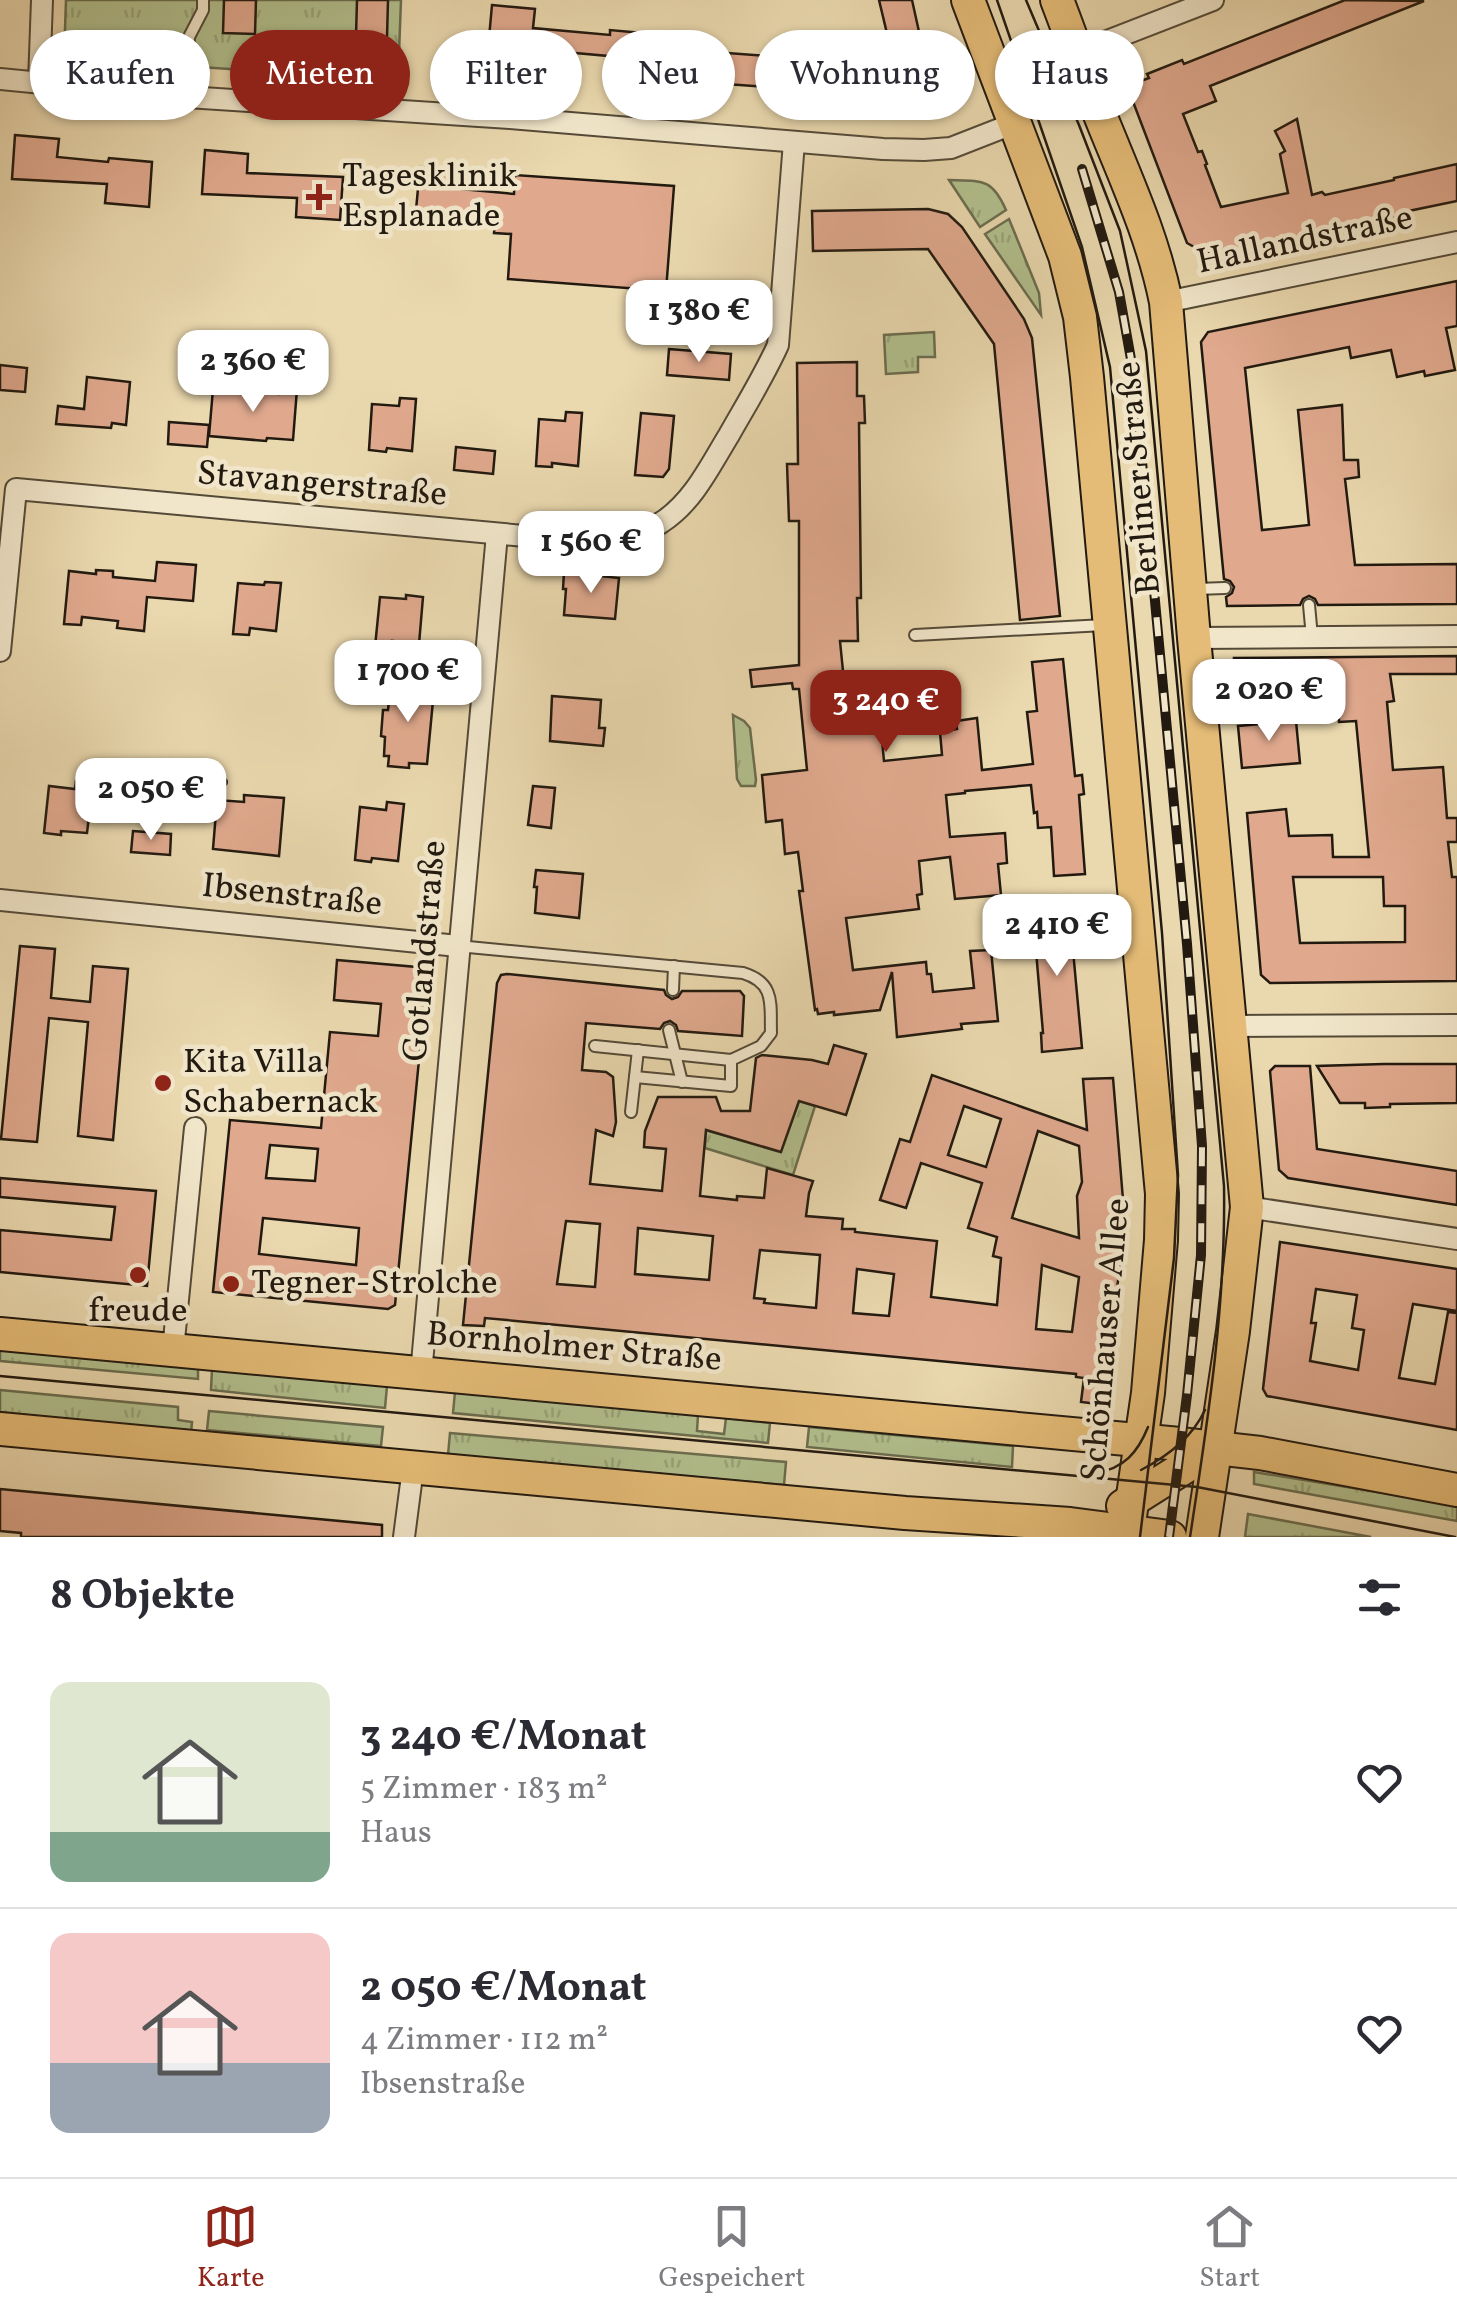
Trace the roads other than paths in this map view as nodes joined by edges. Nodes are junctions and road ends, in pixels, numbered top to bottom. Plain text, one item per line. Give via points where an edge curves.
1 (42, 0) edge
2 (204, 0) edge
3 (968, 0) edge
4 (1057, 0) edge
5 (1213, 0) edge
6 (41, 30) edge
7 (193, 30) edge
8 (1068, 30) edge
9 (1137, 30) edge
10 (995, 69) edge
11 (0, 79) edge
12 (30, 82) edge
13 (210, 99) edge
14 (1013, 120) edge
15 (1102, 120) edge
16 (1014, 123) junction
17 (794, 142) junction
18 (1457, 242) edge
19 (1166, 302) junction
20 (498, 534) junction
21 (1225, 588) dead end
22 (1190, 589) junction
23 (1309, 605) dead end
24 (1110, 624) junction
25 (916, 636) dead end
26 (1457, 636) edge
27 (1312, 637) junction
28 (1194, 638) junction
29 (0, 650) edge
30 (0, 900) edge
31 (458, 946) junction
32 (674, 966) junction
33 (673, 990) dead end
34 (1457, 1025) edge
35 (1230, 1026) junction
36 (595, 1046) dead end
37 (638, 1050) junction
38 (651, 1052) junction
39 (676, 1054) junction
40 (731, 1060) junction
41 (635, 1077) junction
42 (682, 1082) junction
43 (632, 1112) dead end
44 (194, 1128) dead end
45 (1159, 1150) joint
46 (1246, 1207) junction
47 (1457, 1239) edge
48 (0, 1334) edge
49 (174, 1350) junction
50 (421, 1374) junction
51 (0, 1429) edge
52 (1141, 1440) junction
53 (1224, 1458) junction
54 (412, 1468) junction
55 (1457, 1490) edge
56 (1129, 1522) edge
57 (404, 1537) edge
58 (1170, 1537) edge
59 (1202, 1537) edge

1 - 6 street
2 - 7 lane
3 - 10 main road, Berliner Straße
4 - 8 main road, Berliner Straße
5 - 9 street
11 - 12 street
13 - 17 street
14 - 16 main road, Berliner Straße
15 - 19 main road, Berliner Straße via 1144,223
16 - 17 street via 950,148
16 - 24 main road, Berliner Straße via 1078,306
17 - 20 street, Stavangerstraße via 778,345 701,481 664,521 612,544
18 - 19 street, Hallandstraße
19 - 22 main road, Berliner Straße
20 - 29 street, Stavangerstraße via 16,489
20 - 31 street, Gotlandstraße
21 - 22 lane
22 - 28 main road, Berliner Straße
23 - 27 lane
24 - 25 lane
24 - 45 main road, Berliner Straße
26 - 27 street
27 - 28 street
28 - 35 main road, Berliner Straße
30 - 31 street, Ibsenstraße
31 - 32 lane
31 - 50 street, Gotlandstraße
32 - 33 lane
32 - 40 lane via 743,973 766,987 771,1034
34 - 35 street
35 - 46 main road, Berliner Straße
36 - 37 lane
37 - 38 lane
37 - 41 lane
38 - 39 lane
38 - 39 lane via 669,1032
39 - 40 lane
39 - 42 lane
40 - 42 lane via 731,1086
41 - 42 lane
41 - 43 lane
44 - 49 street
45 - 52 main road, Schönhauser Allee via 1161,1240
46 - 47 street
46 - 53 main road
48 - 49 main road, Bornholmer Straße
49 - 50 main road, Bornholmer Straße
50 - 52 main road, Bornholmer Straße
51 - 54 main road
52 - 53 main road, Bornholmer Straße
52 - 56 main road, Schönhauser Allee
53 - 55 main road, Bornholmer Straße
53 - 56 main road
53 - 59 main road
54 - 56 main road via 1089,1527
54 - 57 street
56 - 58 main road

